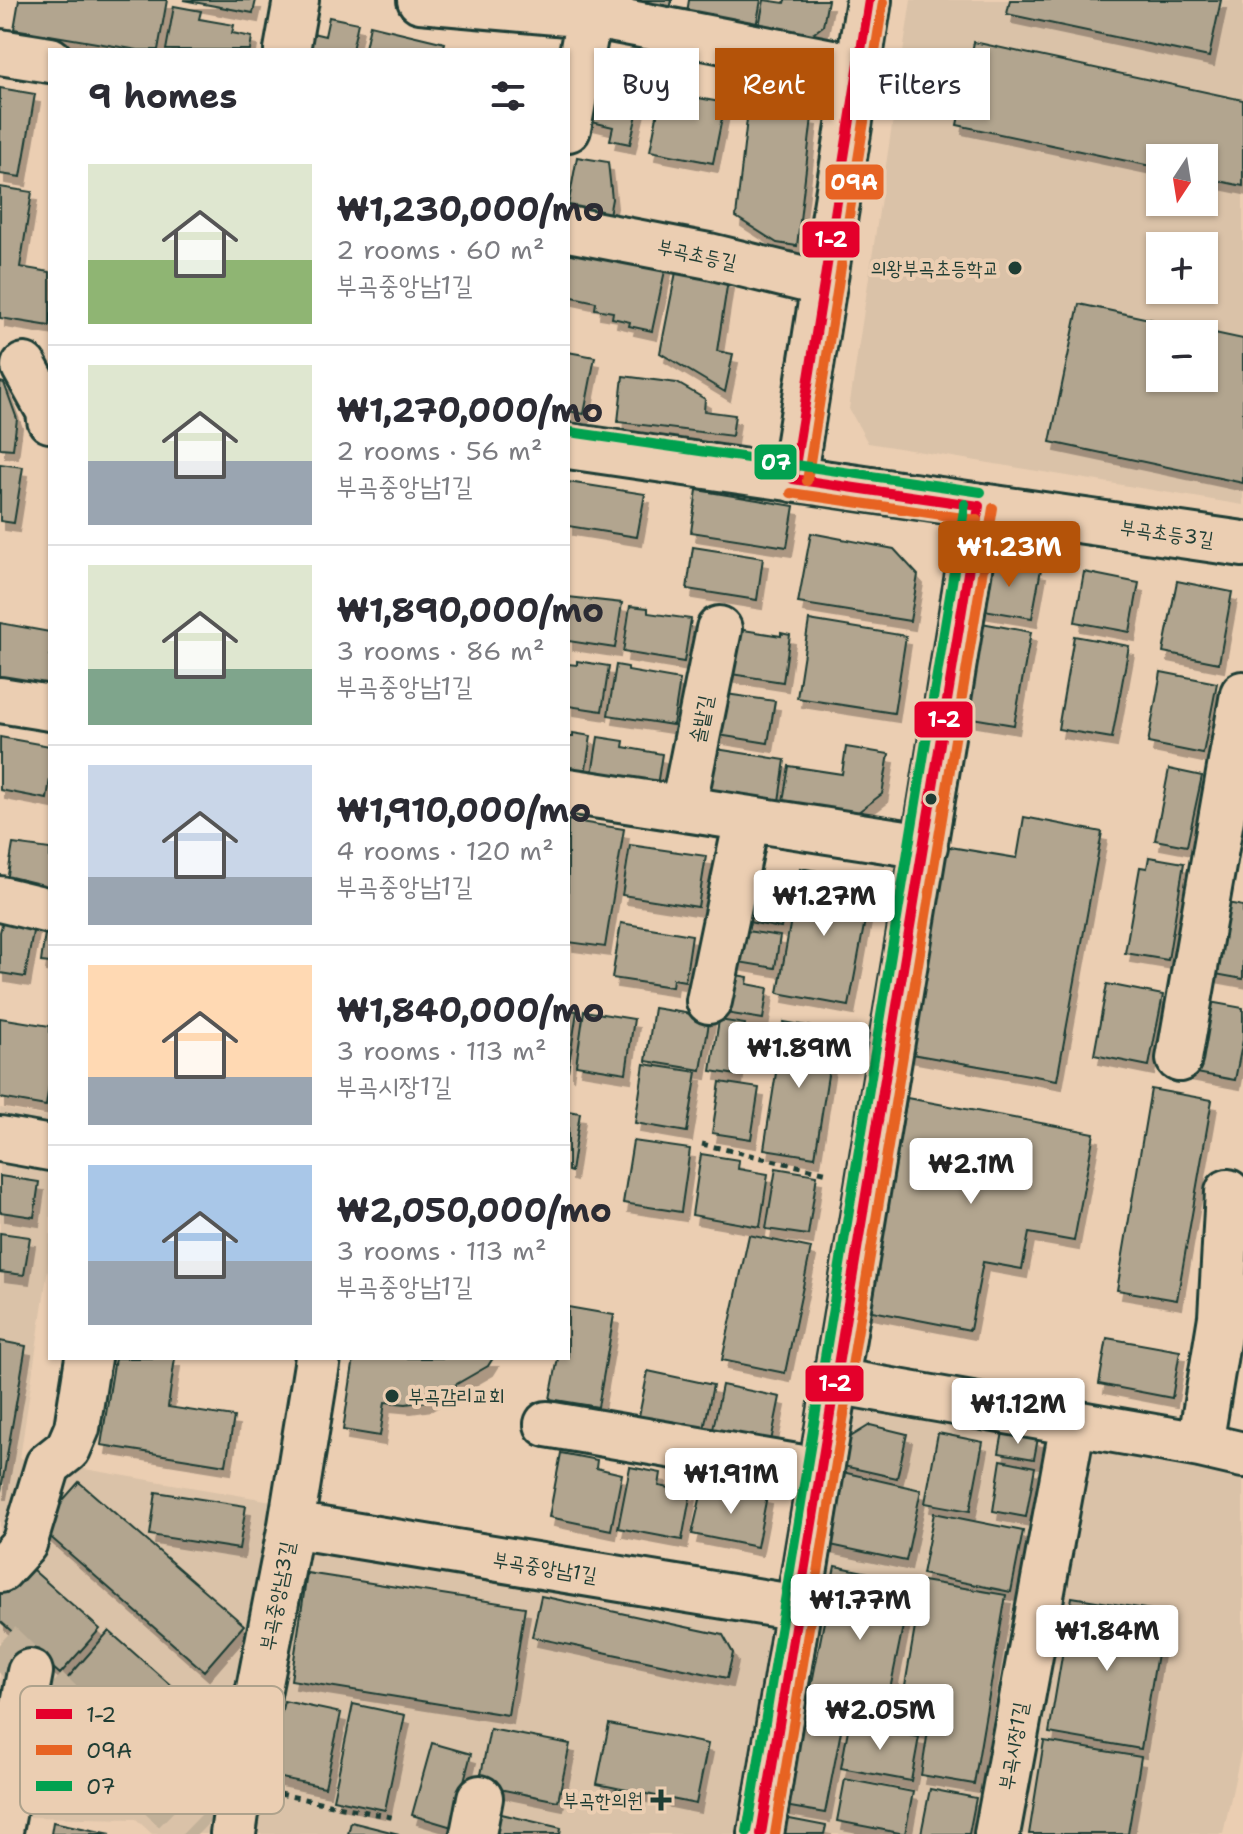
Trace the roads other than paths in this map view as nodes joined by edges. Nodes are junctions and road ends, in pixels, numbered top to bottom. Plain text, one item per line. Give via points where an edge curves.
1 (296, 0) edge
2 (420, 0) edge
3 (869, 0) edge
4 (591, 8) edge
5 (287, 48) edge
6 (861, 48) edge
7 (0, 52) edge
8 (48, 60) edge
9 (850, 65) edge
10 (570, 118) edge
11 (850, 118) edge
12 (570, 229) edge
13 (824, 284) junction
14 (25, 366) edge
15 (48, 409) edge
16 (570, 446) edge
17 (793, 479) junction
18 (979, 506) junction
19 (1243, 544) edge
20 (719, 629) dead end
21 (1243, 694) edge
22 (0, 700) edge
23 (48, 708) edge
24 (570, 791) edge
25 (683, 808) junction
26 (747, 819) junction
27 (925, 846) junction
28 (0, 899) edge
29 (48, 911) edge
30 (709, 1001) dead end
31 (1179, 1059) dead end
32 (0, 1139) edge
33 (48, 1148) edge
34 (1228, 1192) dead end
35 (88, 1360) edge
36 (318, 1360) edge
37 (835, 1381) junction
38 (1073, 1423) junction
39 (547, 1424) dead end
40 (1200, 1445) junction
41 (1243, 1455) edge
42 (820, 1471) junction
43 (291, 1525) junction
44 (0, 1570) edge
45 (798, 1608) junction
46 (30, 1672) dead end
47 (27, 1686) edge
48 (260, 1686) edge
49 (20, 1725) edge
50 (236, 1814) edge
51 (0, 1831) edge
52 (233, 1834) edge
53 (761, 1834) edge
54 (997, 1834) edge

1 - 5 street
2 - 4 street
3 - 6 street
4 - 9 street
4 - 10 street
7 - 8 street
11 - 13 street
12 - 13 street, 부곡초등길
13 - 17 street
14 - 15 street
16 - 17 street, 부곡초등3길
17 - 18 street, 부곡초등3길
18 - 19 street, 부곡초등3길
18 - 27 street
20 - 25 street, 솔밭길
21 - 31 street
22 - 23 street
24 - 25 street
25 - 26 street
26 - 27 street
26 - 30 street
27 - 37 street
28 - 29 street
32 - 33 street
34 - 40 street via 1221,1317
35 - 44 street via 77,1428 68,1449 48,1465 24,1544
36 - 43 street, 부곡중앙남3길
37 - 38 street
37 - 42 street
38 - 40 street
38 - 54 street, 부곡시장1길
39 - 42 street
40 - 41 street
42 - 45 street
43 - 45 street, 부곡중앙남1길
43 - 48 street, 부곡중앙남3길
45 - 53 street
46 - 47 street
49 - 51 street
50 - 52 street, 부곡중앙남3길

